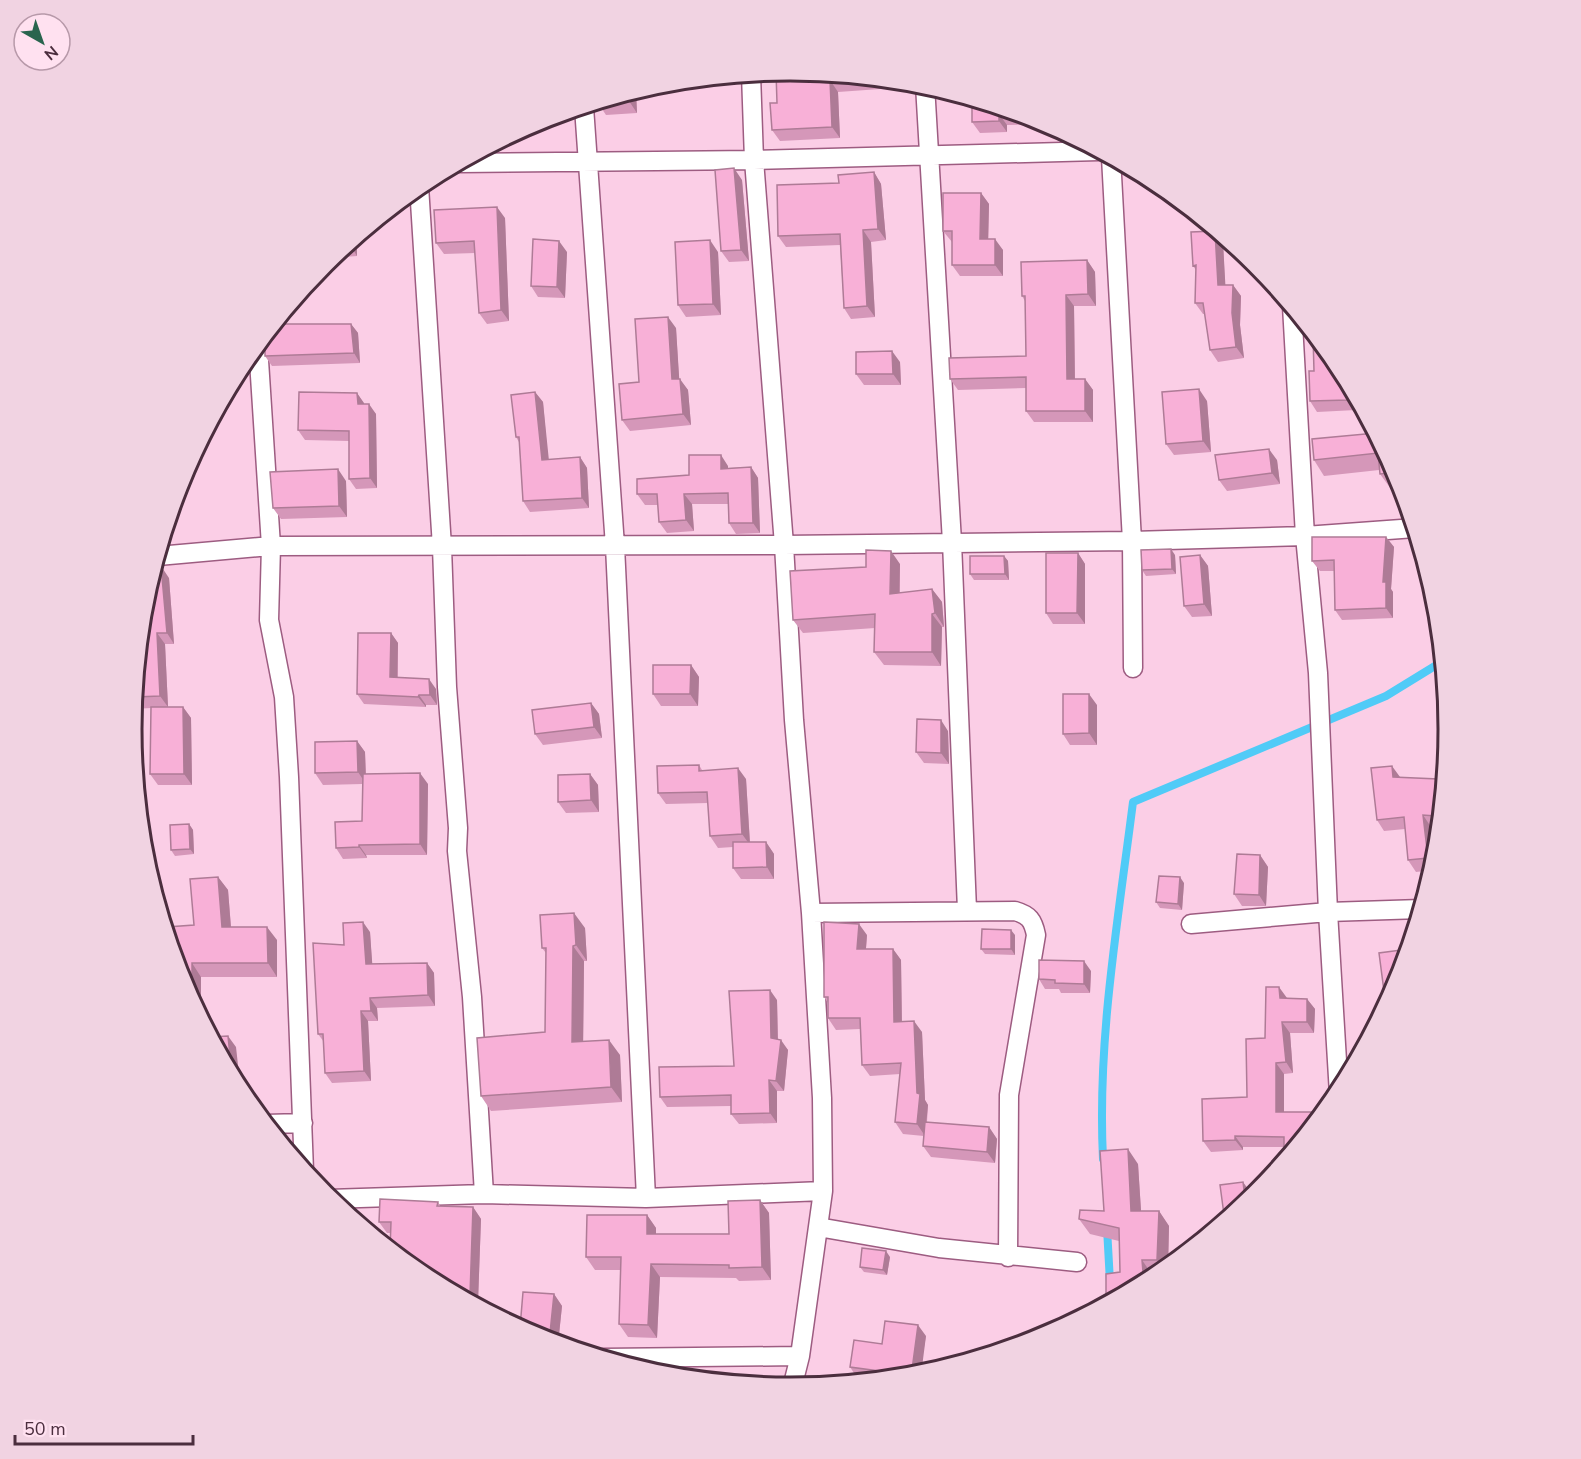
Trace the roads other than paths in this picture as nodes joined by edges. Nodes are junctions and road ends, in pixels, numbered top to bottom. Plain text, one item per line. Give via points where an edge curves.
1 (751, 82) edge
2 (927, 95) edge
3 (584, 114) edge
4 (1083, 151) edge
5 (930, 155) junction
6 (587, 160) junction
7 (754, 160) junction
8 (476, 163) edge
9 (1112, 166) edge
10 (420, 198) edge
11 (1293, 320) edge
12 (259, 358) edge
13 (1407, 529) edge
14 (1305, 536) junction
15 (1132, 541) junction
16 (952, 542) junction
17 (784, 545) junction
18 (271, 546) junction
19 (442, 546) junction
20 (615, 546) junction
21 (166, 555) edge
22 (1133, 668) dead end
23 (1413, 909) edge
24 (967, 910) junction
25 (1328, 912) junction
26 (812, 913) junction
27 (1191, 924) dead end
28 (1338, 1077) edge
29 (303, 1123) junction
30 (276, 1124) edge
31 (304, 1158) edge
32 (823, 1191) junction
33 (484, 1194) junction
34 (646, 1198) junction
35 (343, 1199) edge
36 (818, 1227) junction
37 (1008, 1257) junction
38 (1077, 1262) dead end
39 (800, 1356) junction
40 (630, 1358) edge
41 (795, 1378) edge

1 - 7 street
2 - 5 street
3 - 6 street
4 - 5 street
5 - 7 street
5 - 16 street
6 - 7 street
6 - 8 street
6 - 20 street
7 - 17 street
9 - 15 street
10 - 19 street
11 - 14 street
12 - 18 street
13 - 14 street
14 - 15 street
14 - 25 street via 1318,673
15 - 16 street
15 - 22 street
16 - 17 street
16 - 24 street
17 - 20 street
17 - 26 street via 794,720
18 - 19 street
18 - 21 street
18 - 29 street via 269,620 284,697
19 - 20 street
19 - 33 street via 457,851 472,998
20 - 34 street
23 - 25 street
24 - 26 street
24 - 37 street via 1027,914 1036,935 1009,1095
25 - 27 street
25 - 28 street
26 - 32 street
29 - 30 street
29 - 31 street
32 - 34 street
32 - 36 street
33 - 34 street
33 - 35 street
36 - 37 street
36 - 39 street
37 - 38 street
39 - 40 street
39 - 41 street

